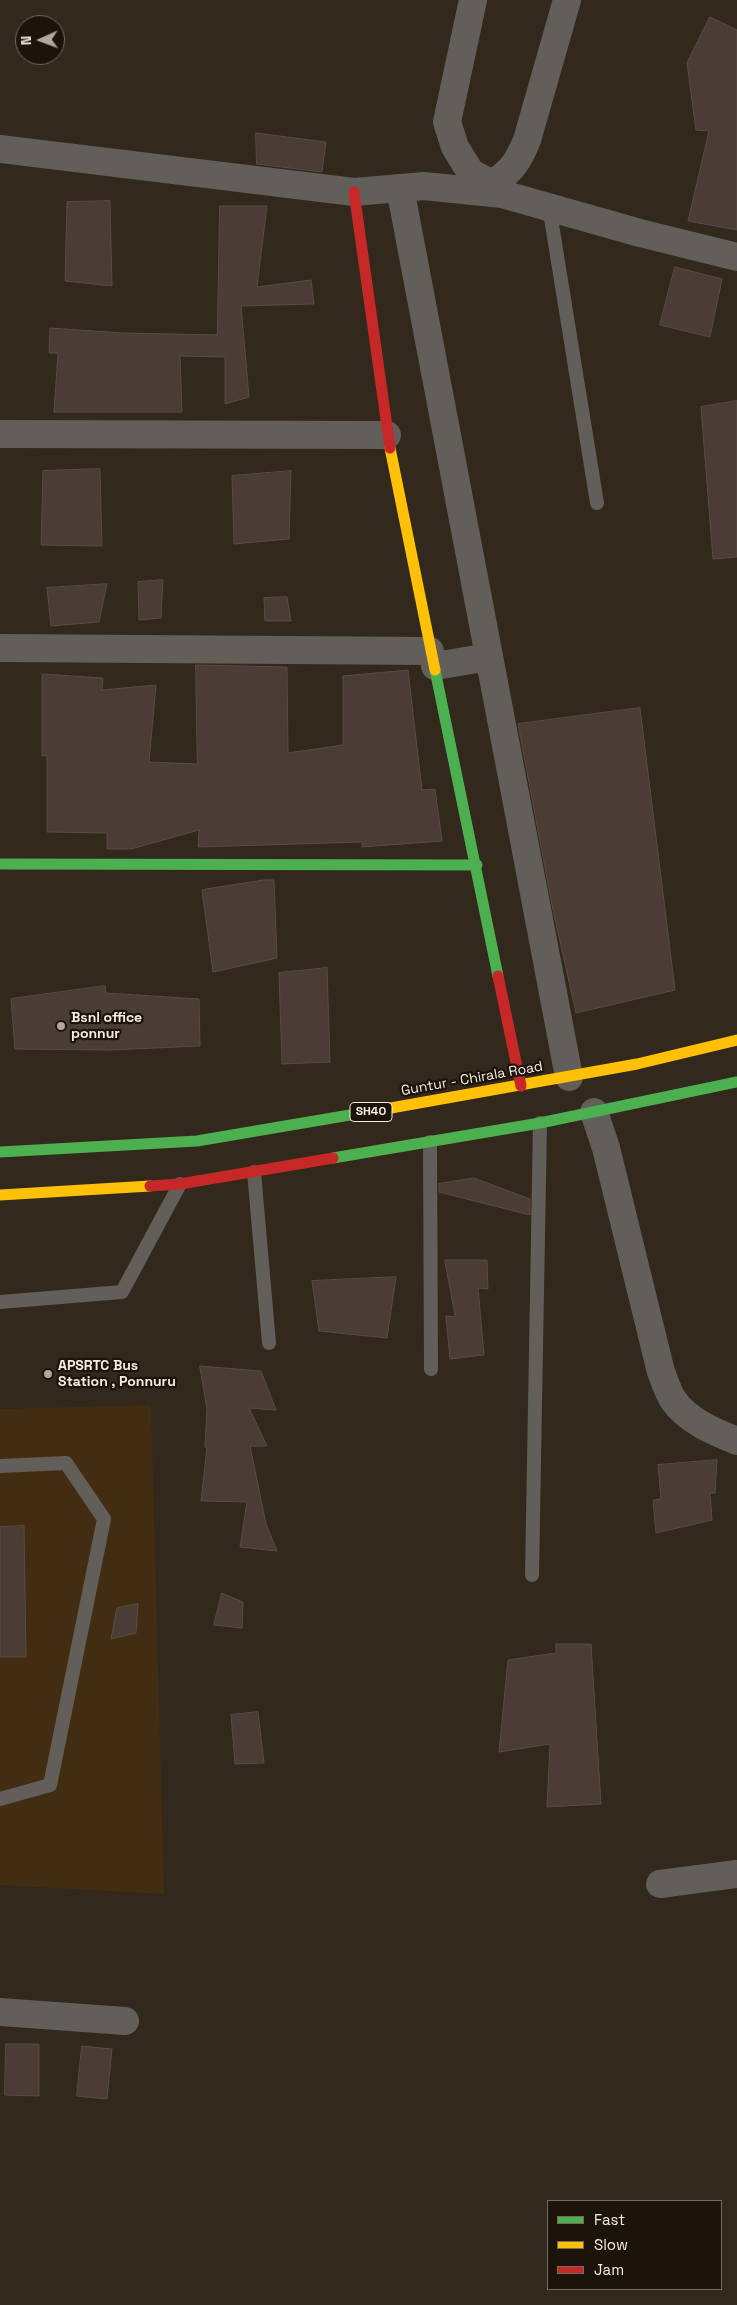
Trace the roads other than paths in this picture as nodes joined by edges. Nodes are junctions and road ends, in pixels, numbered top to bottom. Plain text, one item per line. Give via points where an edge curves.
1 (473, 0) edge
2 (567, 0) edge
3 (0, 149) edge
4 (489, 183) junction
5 (400, 188) junction
6 (354, 192) junction
7 (549, 206) junction
8 (737, 257) edge
9 (0, 434) edge
10 (387, 435) junction
11 (597, 503) dead end
12 (0, 648) edge
13 (489, 657) junction
14 (432, 659) junction
15 (0, 864) edge
16 (477, 865) junction
17 (737, 1040) edge
18 (569, 1077) junction
19 (737, 1082) edge
20 (520, 1086) junction
21 (594, 1112) junction
22 (540, 1123) junction
23 (430, 1142) junction
24 (0, 1152) edge
25 (254, 1172) junction
26 (180, 1184) junction
27 (0, 1195) edge
28 (0, 1302) edge
29 (269, 1343) dead end
30 (431, 1369) dead end
31 (737, 1441) edge
32 (0, 1466) edge
33 (532, 1575) dead end
34 (0, 1799) edge
35 (737, 1874) edge
36 (660, 1884) dead end
37 (0, 2012) edge
38 (125, 2021) dead end

1 - 4 street via 447,122 455,147
2 - 4 street via 521,154 509,172
3 - 6 street
4 - 5 street
4 - 7 street
5 - 6 street
5 - 13 street
6 - 10 main road
7 - 8 street
7 - 11 lane
9 - 10 street
10 - 14 main road
12 - 14 street
13 - 14 street
13 - 18 street
14 - 16 main road
15 - 16 main road
16 - 20 main road
17 - 18 main road, Guntur - Chirala Road / SH40
18 - 20 main road, Guntur - Chirala Road / SH40
19 - 21 main road
20 - 24 main road, Guntur - Chirala Road / SH40 via 197,1141
21 - 22 main road
21 - 31 street via 606,1148 661,1372 674,1401 690,1417
22 - 23 main road
22 - 33 lane
23 - 25 main road
23 - 30 lane
25 - 26 main road
25 - 29 lane
26 - 27 main road
26 - 28 lane via 122,1292
32 - 34 lane via 66,1463 104,1519 50,1785
35 - 36 street
37 - 38 street

